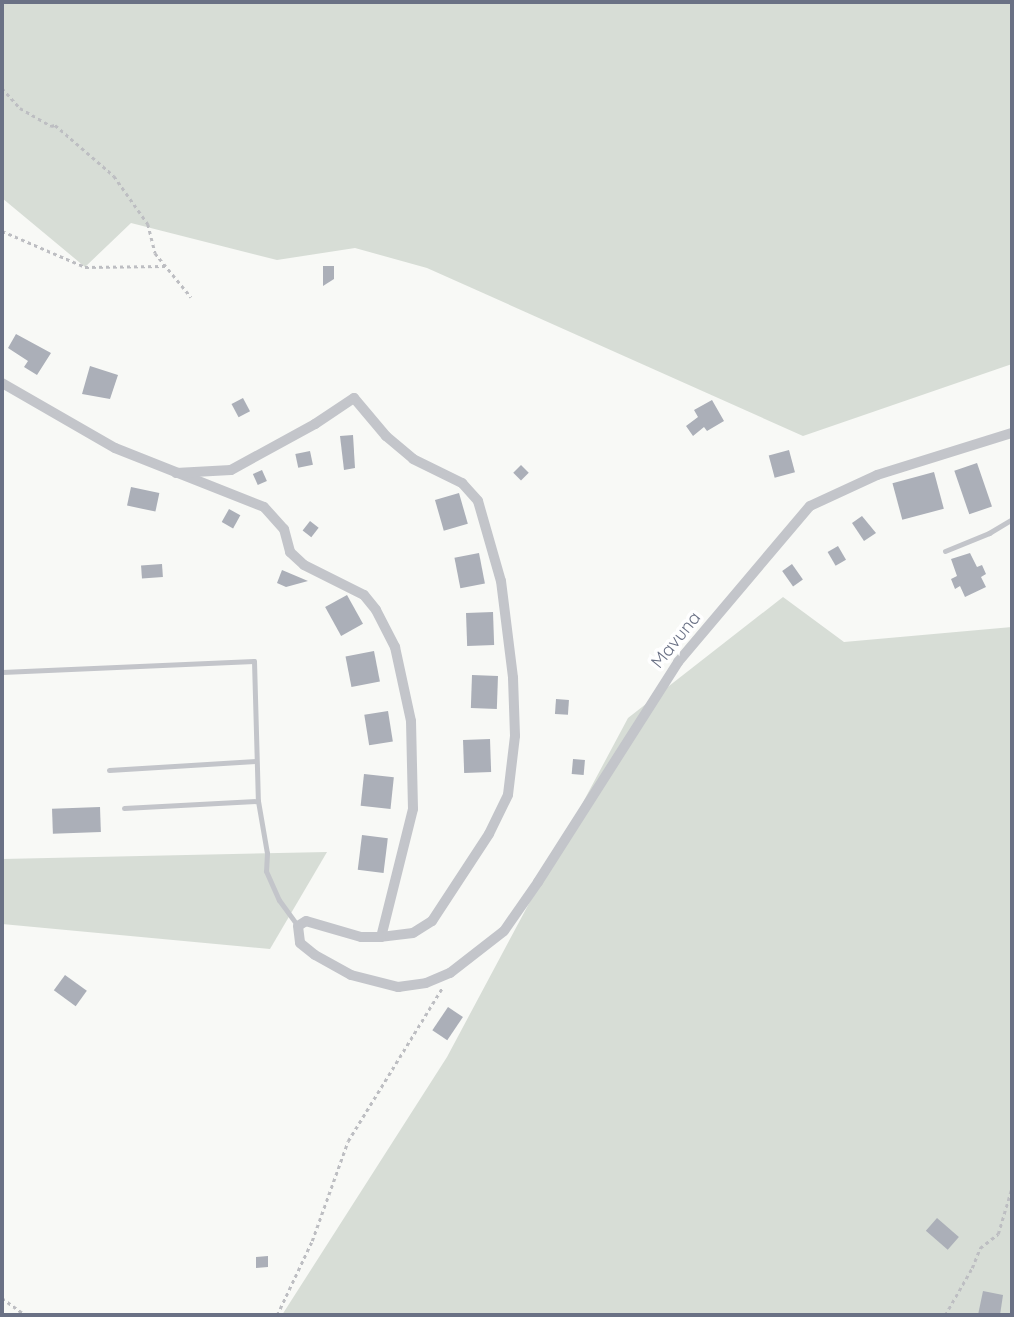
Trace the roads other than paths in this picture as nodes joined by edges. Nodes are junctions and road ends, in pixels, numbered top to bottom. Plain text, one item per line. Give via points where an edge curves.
1 (2, 383) edge
2 (1012, 433) edge
3 (176, 473) junction
4 (1012, 519) edge
5 (945, 551) dead end
6 (2, 672) edge
7 (256, 761) junction
8 (109, 770) dead end
9 (258, 801) junction
10 (124, 808) dead end
11 (298, 926) junction
12 (381, 937) junction

1 - 3 street via 116,448
2 - 11 street, Mavuna via 877,475 810,506 678,663 504,931 450,973 398,987 351,975 300,943
3 - 12 street via 264,507 284,529 290,552 304,565 364,595 394,647 411,721 413,808
3 - 12 street via 231,470 354,398 404,451 462,483 478,501 501,581 513,678 515,736 508,795 489,834 432,921 413,933
4 - 5 lane
6 - 7 lane via 254,661
7 - 8 lane
7 - 9 lane
9 - 10 lane
9 - 11 lane via 266,871
11 - 12 street via 306,921

